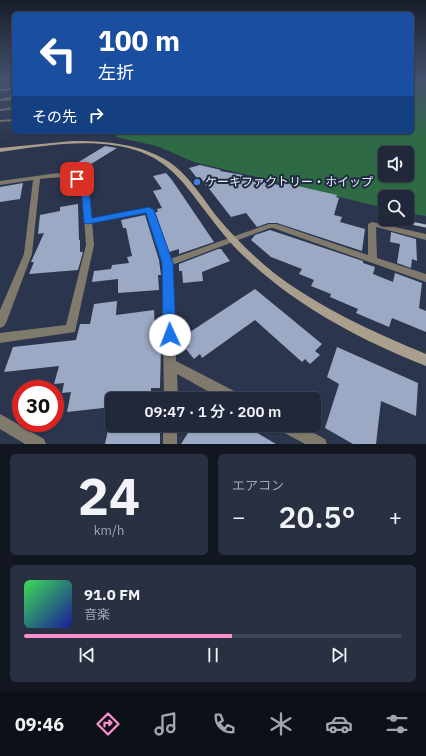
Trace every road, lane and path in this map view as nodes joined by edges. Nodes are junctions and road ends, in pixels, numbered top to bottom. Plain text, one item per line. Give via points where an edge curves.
1 (12, 108) edge
2 (0, 110) edge
3 (12, 120) edge
4 (0, 121) edge
5 (0, 150) edge
6 (37, 178) junction
7 (0, 183) edge
8 (88, 222) junction
9 (426, 237) edge
10 (232, 240) junction
11 (372, 259) junction
12 (167, 263) junction
13 (426, 278) edge
14 (0, 323) edge
15 (0, 338) edge
16 (426, 360) edge
17 (171, 364) junction
18 (171, 392) edge
19 (223, 392) edge
20 (0, 421) edge
21 (170, 432) edge
22 (297, 432) edge
23 (39, 444) edge
24 (170, 444) edge
25 (320, 444) edge

1 - 2 street
3 - 4 street
5 - 10 street via 85,142 126,146 149,153 164,161 183,177
6 - 7 street
6 - 8 street via 58,176 77,179 85,187
6 - 14 street via 28,254
8 - 12 street via 149,210
8 - 15 street via 90,245 71,329
9 - 11 street via 372,224
10 - 11 street via 274,226
10 - 12 street
10 - 16 street via 260,267 311,303 347,324
11 - 13 street
12 - 17 street
17 - 18 street
17 - 19 street
20 - 23 street
21 - 24 street
22 - 25 street

